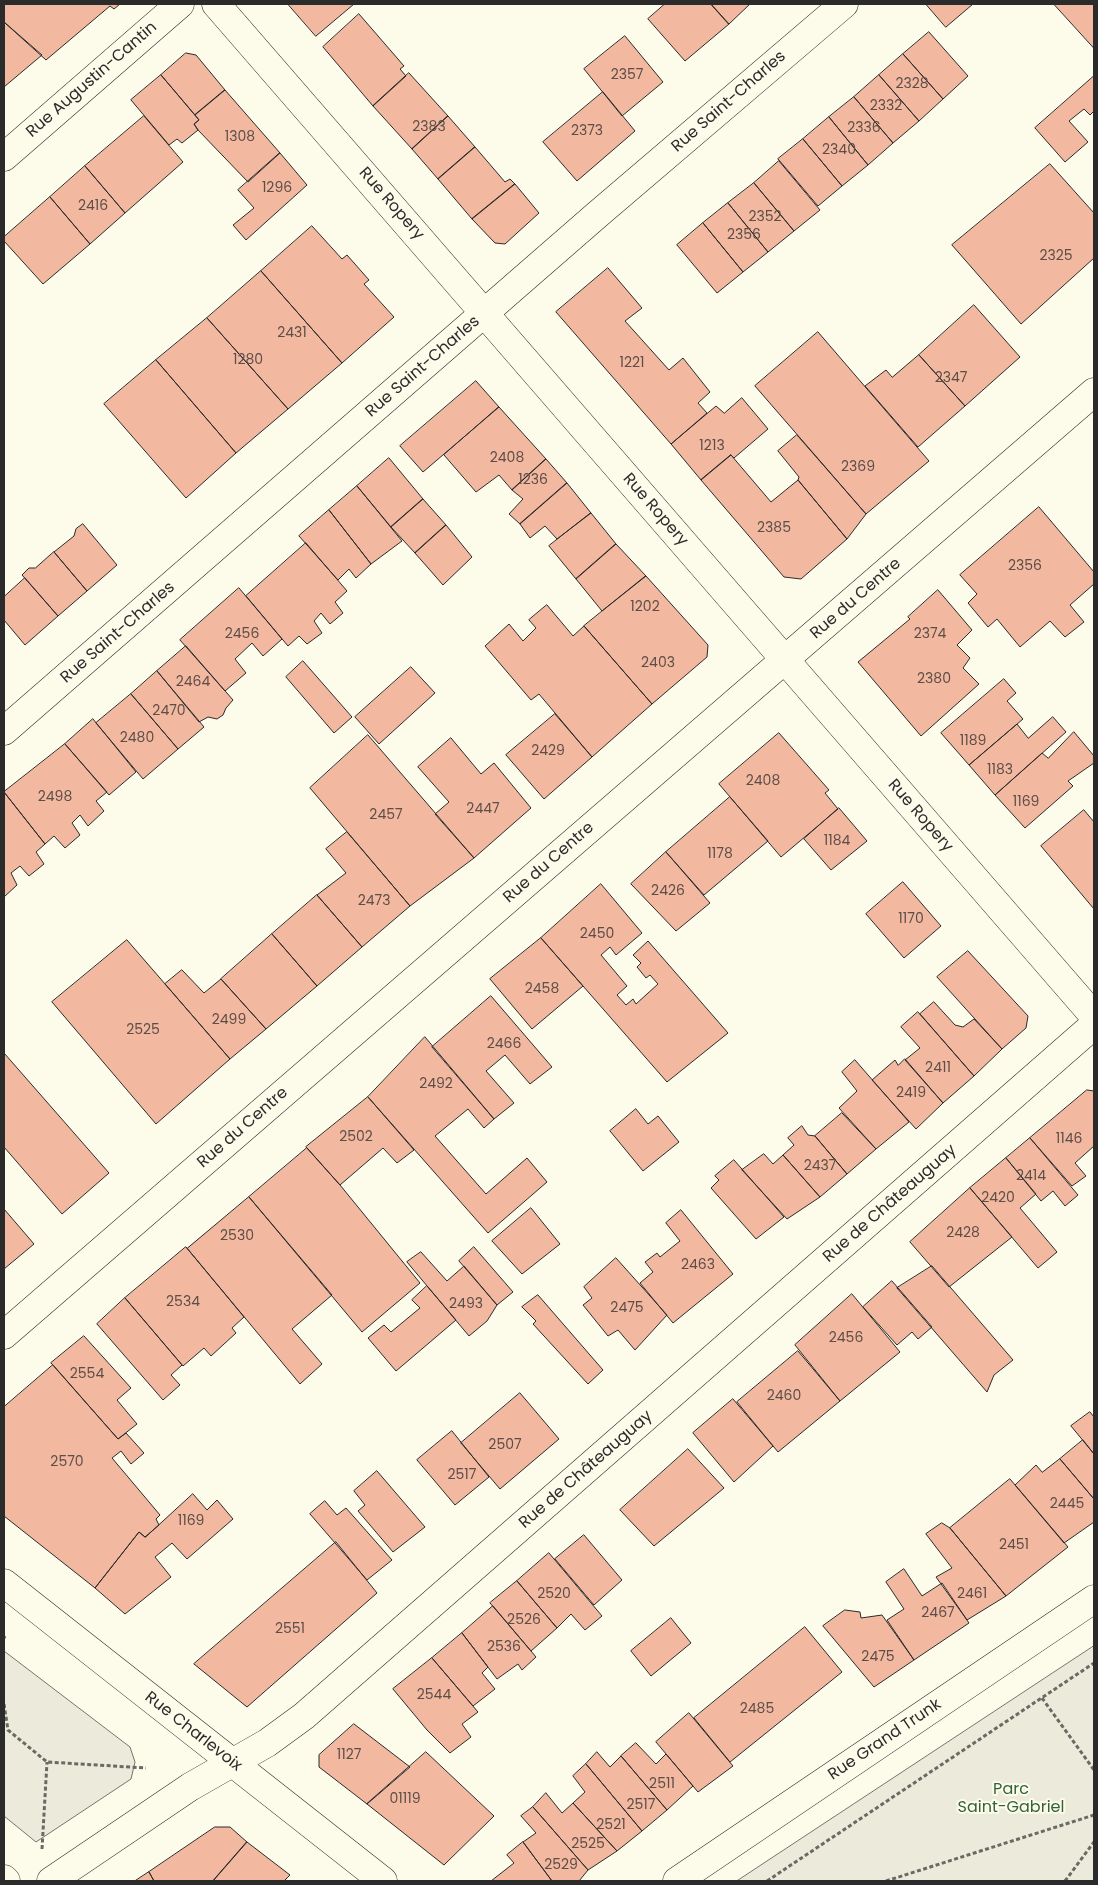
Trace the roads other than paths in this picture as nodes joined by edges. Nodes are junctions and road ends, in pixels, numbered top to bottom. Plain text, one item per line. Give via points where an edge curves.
1 (180, 4) edge
2 (216, 4) edge
3 (844, 4) edge
4 (4, 157) edge
5 (486, 313) junction
6 (1094, 392) edge
7 (785, 660) junction
8 (4, 731) edge
9 (1094, 1016) edge
10 (1094, 1026) edge
11 (4, 1335) edge
12 (4, 1582) edge
13 (1094, 1599) edge
14 (232, 1763) junction
15 (51, 1881) edge
16 (383, 1881) edge
17 (677, 1881) edge

1 - 4 street, Rue Augustin-Cantin
2 - 5 street, Rue Ropery
3 - 5 street, Rue Saint-Charles
5 - 7 street, Rue Ropery
5 - 8 street, Rue Saint-Charles
6 - 7 street, Rue du Centre
7 - 9 street, Rue Ropery
7 - 11 street, Rue du Centre
10 - 14 street, Rue de Châteauguay via 331,1694 286,1731
12 - 14 street, Rue Charlevoix
13 - 17 street, Rue Grand Trunk
14 - 15 street, Rue de Châteauguay
14 - 16 street, Rue Charlevoix

